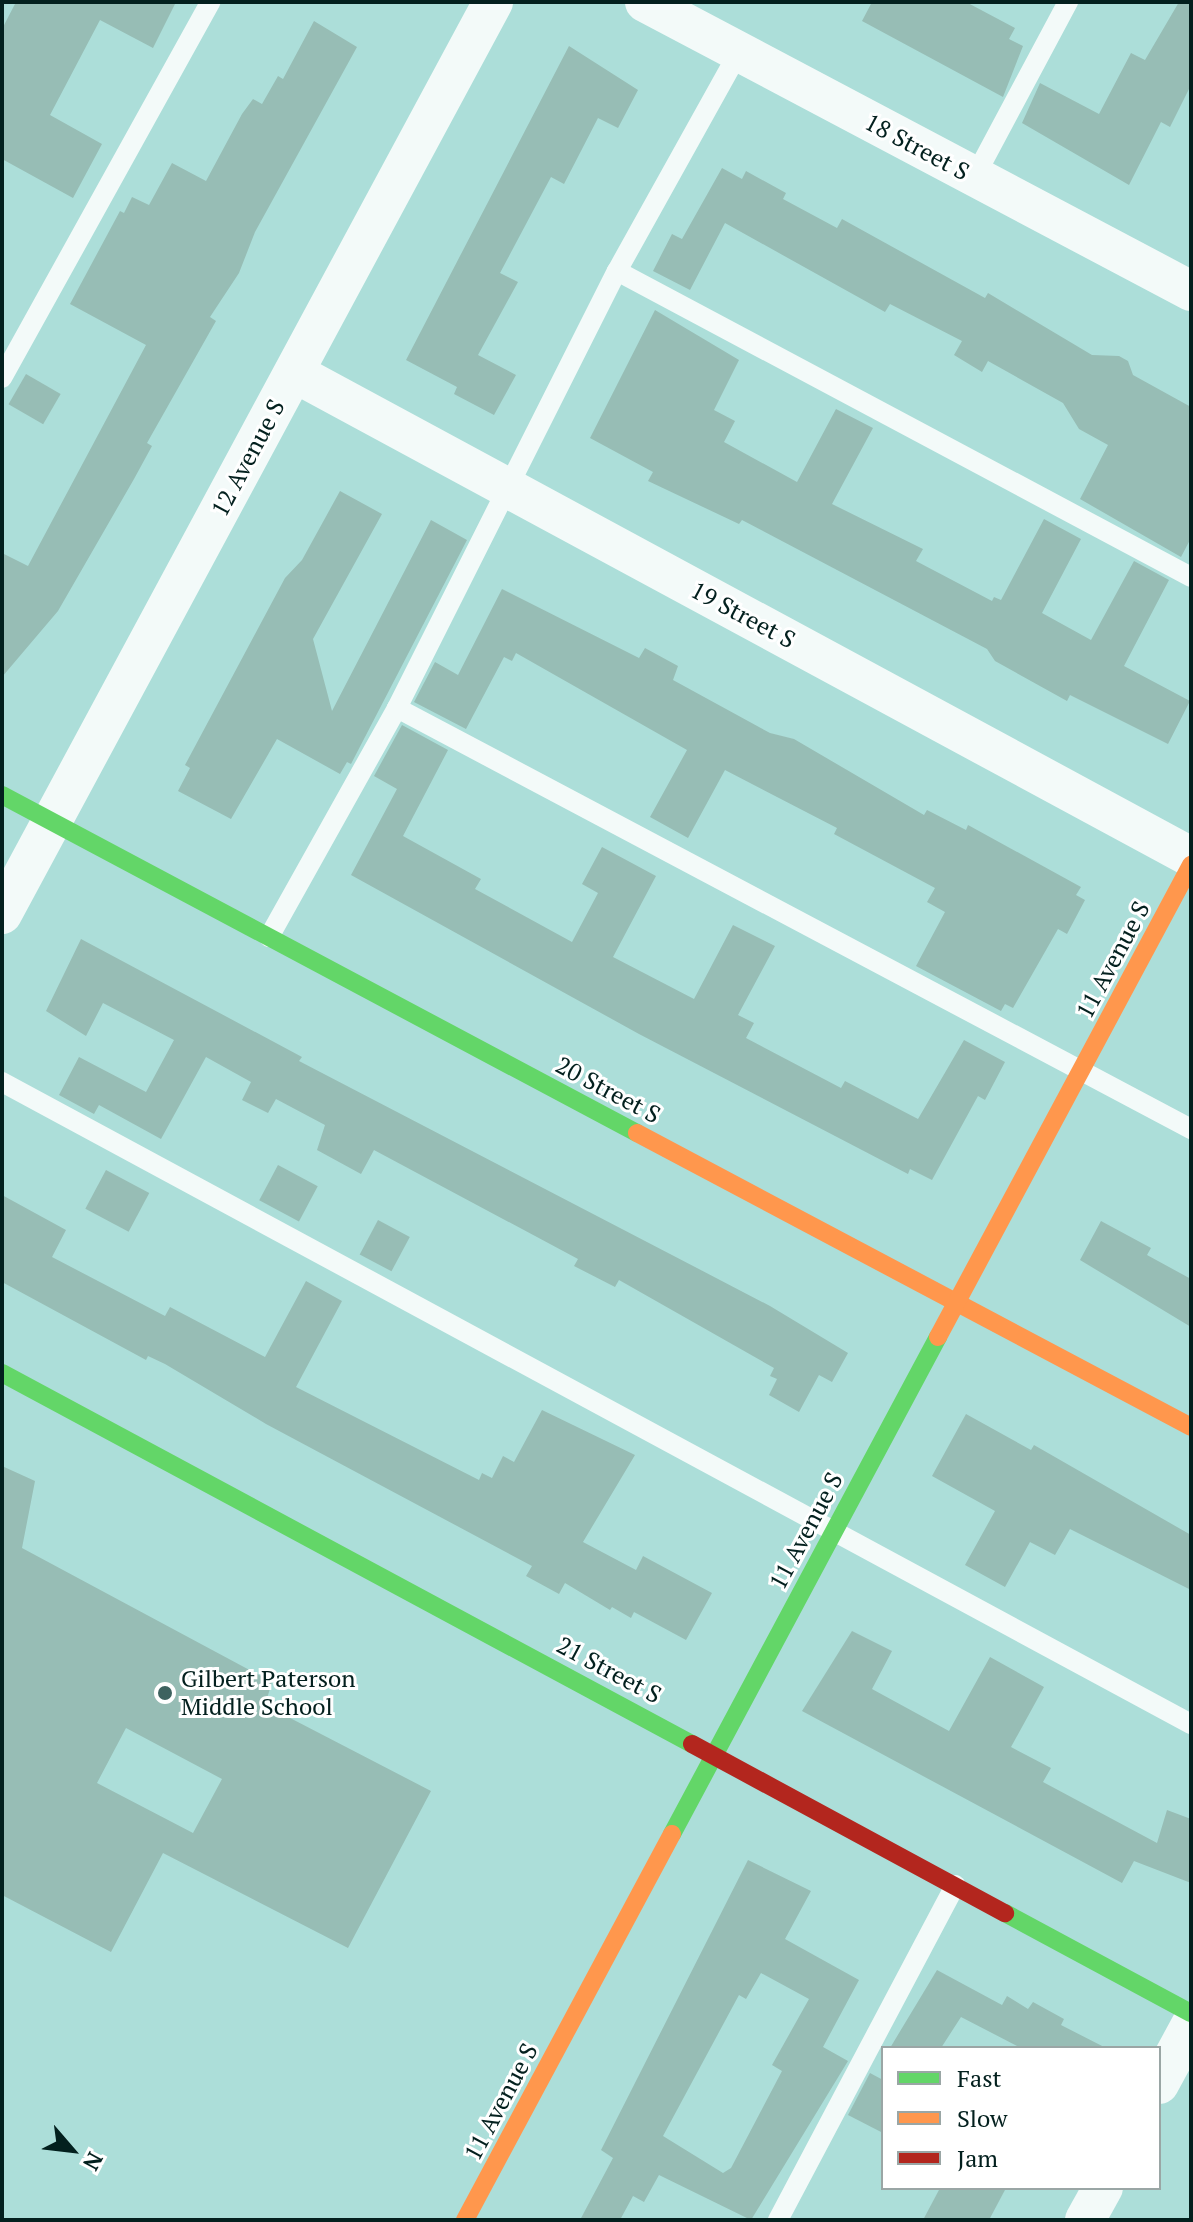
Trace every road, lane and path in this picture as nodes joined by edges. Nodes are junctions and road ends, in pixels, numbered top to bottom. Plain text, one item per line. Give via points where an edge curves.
1 (210, 2) edge
2 (493, 2) edge
3 (645, 2) edge
4 (1068, 2) edge
5 (739, 52) junction
6 (974, 178) junction
7 (617, 271) junction
8 (1191, 291) edge
9 (295, 373) junction
10 (2, 378) edge
11 (506, 487) junction
12 (1191, 577) edge
13 (397, 708) junction
14 (2, 795) edge
15 (52, 822) junction
16 (1191, 857) edge
17 (1191, 865) edge
18 (2, 914) edge
19 (269, 937) junction
20 (1082, 1071) junction
21 (2, 1082) edge
22 (1191, 1129) edge
23 (957, 1303) junction
24 (2, 1373) edge
25 (1191, 1427) edge
26 (833, 1530) junction
27 (1191, 1724) edge
28 (716, 1755) junction
29 (955, 1885) junction
30 (1191, 2013) edge
31 (1191, 2025) edge
32 (1161, 2080) edge
33 (1102, 2190) edge
34 (465, 2220) edge
35 (778, 2220) edge
36 (1085, 2220) edge

1 - 10 lane
2 - 9 street, 12 Avenue S
3 - 5 street, 18 Street S
4 - 6 lane
5 - 6 street, 18 Street S
5 - 7 lane
6 - 8 street, 18 Street S
7 - 11 lane
7 - 12 lane
9 - 11 street, 19 Street S
9 - 15 street, 12 Avenue S
11 - 13 lane
11 - 16 street, 19 Street S
13 - 19 lane
13 - 20 lane
14 - 15 street, 20 Street S
15 - 18 street, 12 Avenue S
15 - 19 street, 20 Street S
17 - 20 street, 11 Avenue S
19 - 23 street, 20 Street S
20 - 22 lane
20 - 23 street, 11 Avenue S
21 - 26 lane
23 - 25 street, 20 Street S
23 - 26 street, 11 Avenue S
24 - 28 street, 21 Street S
26 - 27 lane
26 - 28 street, 11 Avenue S
28 - 29 street, 21 Street S
28 - 34 street, 11 Avenue S
29 - 30 street, 21 Street S
29 - 35 lane
31 - 32 street
33 - 36 street

